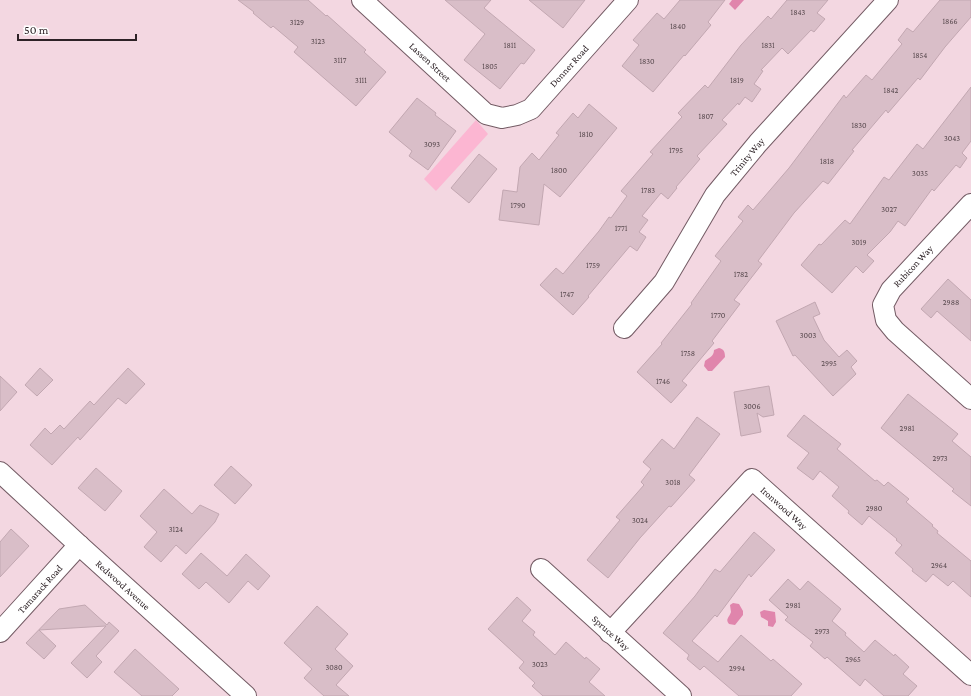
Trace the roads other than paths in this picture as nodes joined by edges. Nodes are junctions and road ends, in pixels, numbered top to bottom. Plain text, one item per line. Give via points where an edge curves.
1 (628, 0) edge
2 (888, 0) edge
3 (371, 3) edge
4 (502, 118) joint
5 (971, 204) edge
6 (624, 328) dead end
7 (971, 399) edge
8 (0, 472) edge
9 (79, 545) junction
10 (541, 570) dead end
11 (0, 632) edge
12 (610, 633) junction
13 (971, 676) edge
14 (246, 696) edge
15 (681, 696) edge

1 - 4 street, Donner Road via 531,108 517,115
2 - 6 street, Trinity Way via 758,143 715,195 664,282
3 - 4 street, Lassen Street via 486,114
5 - 7 street, Rubicon Way via 891,290 883,305 886,320 895,331
8 - 9 street, Redwood Avenue
9 - 11 street, Tamarack Road
9 - 14 street, Redwood Avenue
10 - 12 street, Spruce Way
12 - 13 street, Ironwood Way via 752,480
12 - 15 street, Spruce Way

